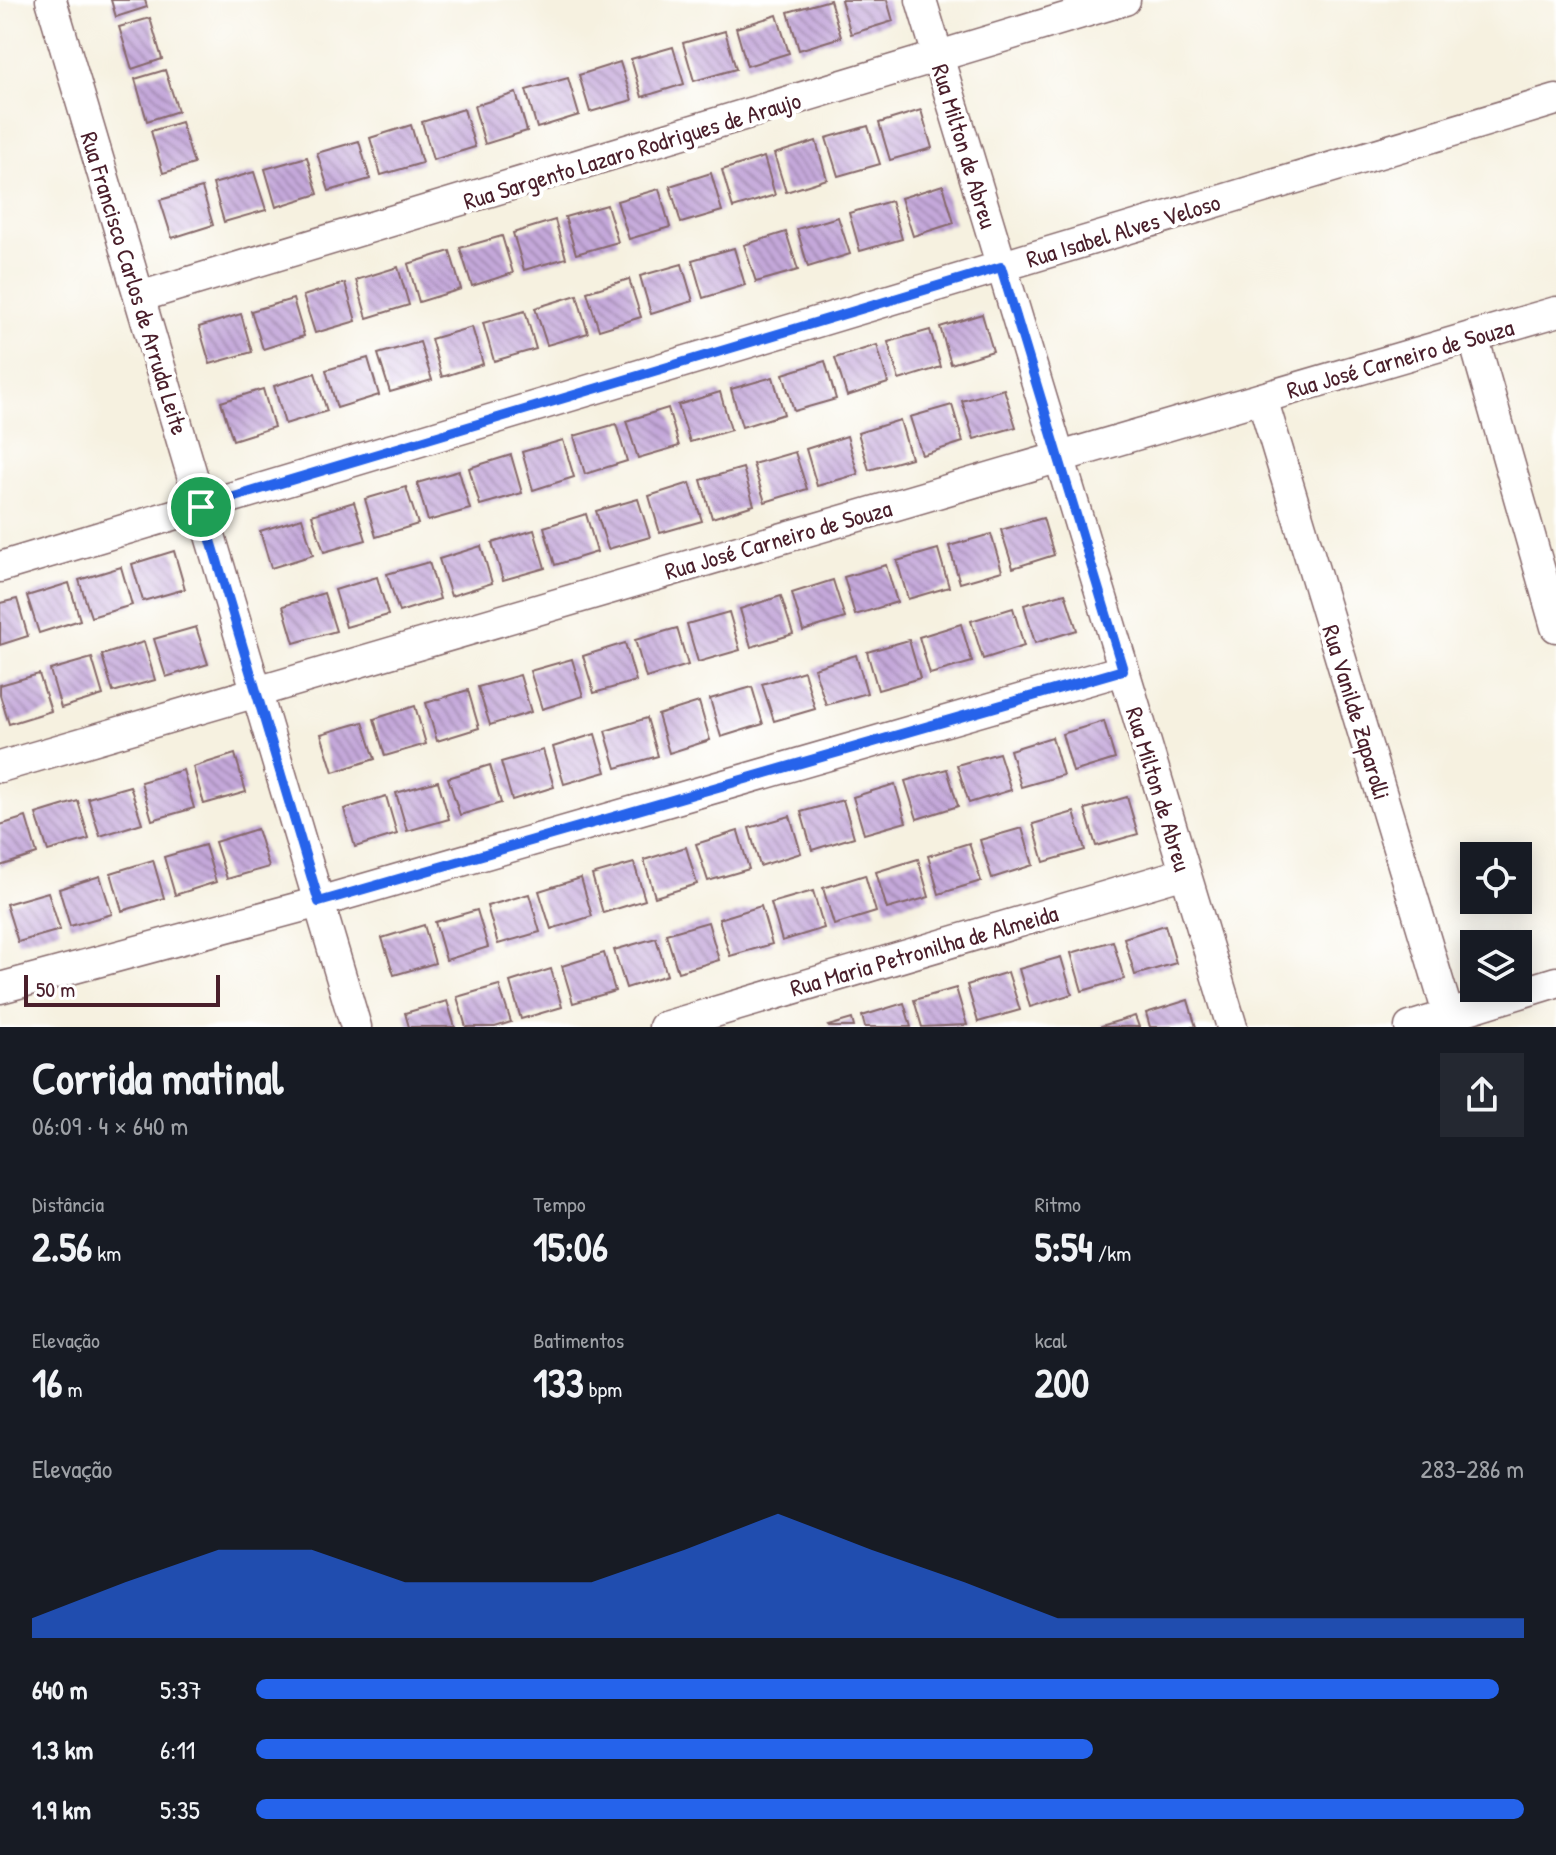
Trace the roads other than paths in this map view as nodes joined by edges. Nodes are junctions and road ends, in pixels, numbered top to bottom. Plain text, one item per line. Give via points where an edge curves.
1 (51, 0) edge
2 (921, 0) edge
3 (1125, 0) edge
4 (939, 58) junction
5 (1556, 100) edge
6 (1001, 267) junction
7 (139, 297) junction
8 (1556, 312) edge
9 (1473, 336) junction
10 (1262, 398) junction
11 (1059, 457) junction
12 (201, 507) junction
13 (0, 567) edge
14 (1556, 627) edge
15 (1123, 670) junction
16 (256, 692) junction
17 (0, 767) edge
18 (1185, 873) junction
19 (319, 902) junction
20 (1556, 982) edge
21 (0, 988) edge
22 (1450, 1021) edge
23 (356, 1027) edge
24 (664, 1027) edge
25 (1232, 1027) edge
26 (1410, 1027) edge

1 - 7 street, Rua Francisco Carlos de Arruda Leite
2 - 4 street, Rua Milton de Abreu
3 - 4 street, Rua Sargento Lazaro Rodrigues de Araujo
4 - 6 street, Rua Milton de Abreu
4 - 7 street, Rua Sargento Lazaro Rodrigues de Araujo
5 - 6 street, Rua Isabel Alves Veloso
6 - 11 street, Rua Milton de Abreu
6 - 12 street, Rua Isabel Alves Veloso
7 - 12 street, Rua Francisco Carlos de Arruda Leite
8 - 9 street, Rua José Carneiro de Souza
9 - 10 street, Rua José Carneiro de Souza
9 - 14 street
10 - 11 street, Rua José Carneiro de Souza
10 - 22 street, Rua Vanilde Zaparolli
11 - 15 street, Rua Milton de Abreu
11 - 16 street, Rua José Carneiro de Souza
12 - 13 street, Rua Isabel Alves Veloso
12 - 16 street, Rua Francisco Carlos de Arruda Leite
15 - 18 street, Rua Milton de Abreu
15 - 19 street
16 - 17 street, Rua José Carneiro de Souza
16 - 19 street, Rua Francisco Carlos de Arruda Leite
18 - 24 street, Rua Maria Petronilha de Almeida
18 - 25 street, Rua Milton de Abreu
19 - 21 street
19 - 23 street, Rua Francisco Carlos de Arruda Leite
20 - 22 street
22 - 26 street

